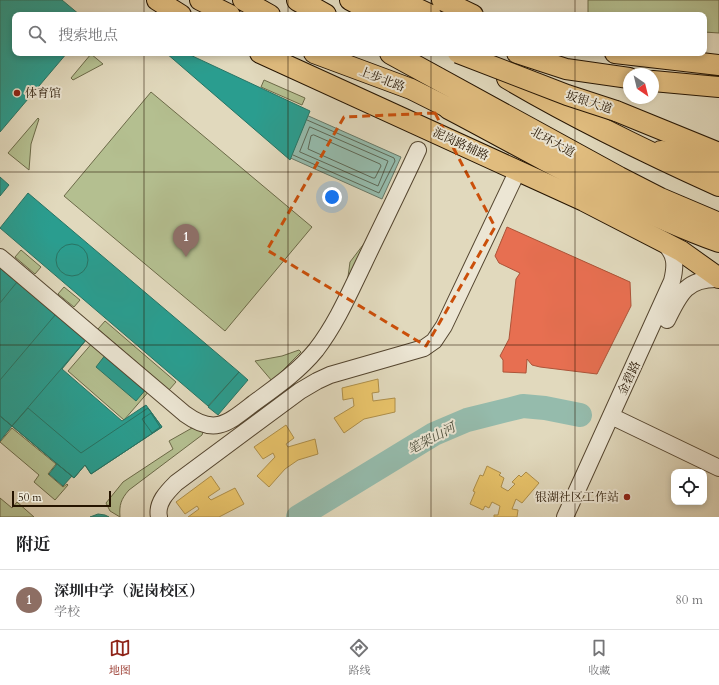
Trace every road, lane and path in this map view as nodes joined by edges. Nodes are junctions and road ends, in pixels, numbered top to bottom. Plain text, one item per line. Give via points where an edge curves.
1 (157, 0) edge
2 (200, 0) edge
3 (243, 0) edge
4 (298, 0) edge
5 (350, 0) edge
6 (368, 0) edge
7 (399, 0) edge
8 (442, 0) edge
9 (176, 12) edge
10 (224, 12) edge
11 (265, 12) edge
12 (319, 12) edge
13 (372, 12) edge
14 (390, 12) edge
15 (425, 12) edge
16 (467, 12) edge
17 (267, 56) edge
18 (396, 56) edge
19 (466, 56) edge
20 (470, 56) edge
21 (526, 56) edge
22 (641, 56) edge
23 (339, 57) edge
24 (719, 65) edge
25 (623, 77) edge
26 (659, 82) edge
27 (719, 87) edge
28 (449, 108) joint
29 (639, 149) junction
30 (418, 150) dead end
31 (719, 153) edge
32 (719, 163) edge
33 (518, 170) junction
34 (719, 185) edge
35 (651, 213) junction
36 (719, 224) edge
37 (660, 240) junction
38 (719, 241) edge
39 (0, 257) edge
40 (719, 258) edge
41 (719, 278) edge
42 (616, 418) junction
43 (719, 468) edge
44 (159, 517) edge
45 (565, 517) edge
46 (575, 517) edge

1 - 9 main road
2 - 10 main road
3 - 11 main road
4 - 12 highway
5 - 13 main road
6 - 14 highway
7 - 15 main road
8 - 16 main road
17 - 33 main road, 泥岗路辅路
18 - 36 highway, 北环大道 via 619,178
19 - 31 main road, 坂银大道, bridge via 616,111
20 - 29 highway via 574,116
21 - 25 main road via 566,69
22 - 24 main road
23 - 28 main road, 上步北路
26 - 27 main road
28 - 35 highway
29 - 32 highway via 690,155
29 - 34 highway
30 - 39 street via 338,315 315,350 281,384 232,418 215,426 207,426 185,414
33 - 37 main road, 泥岗路辅路
33 - 44 street via 444,326 434,341 414,351 330,374 300,391 176,482 160,503
35 - 38 highway
35 - 40 highway via 663,224
37 - 41 main road, 泥岗路辅路 via 680,250
37 - 42 street, 金碧路 via 673,255 675,262 672,281
41 - 42 street, 金碧路 via 698,281 688,286 679,296
42 - 43 street
42 - 45 street, 金碧路
42 - 46 street, 金碧路

